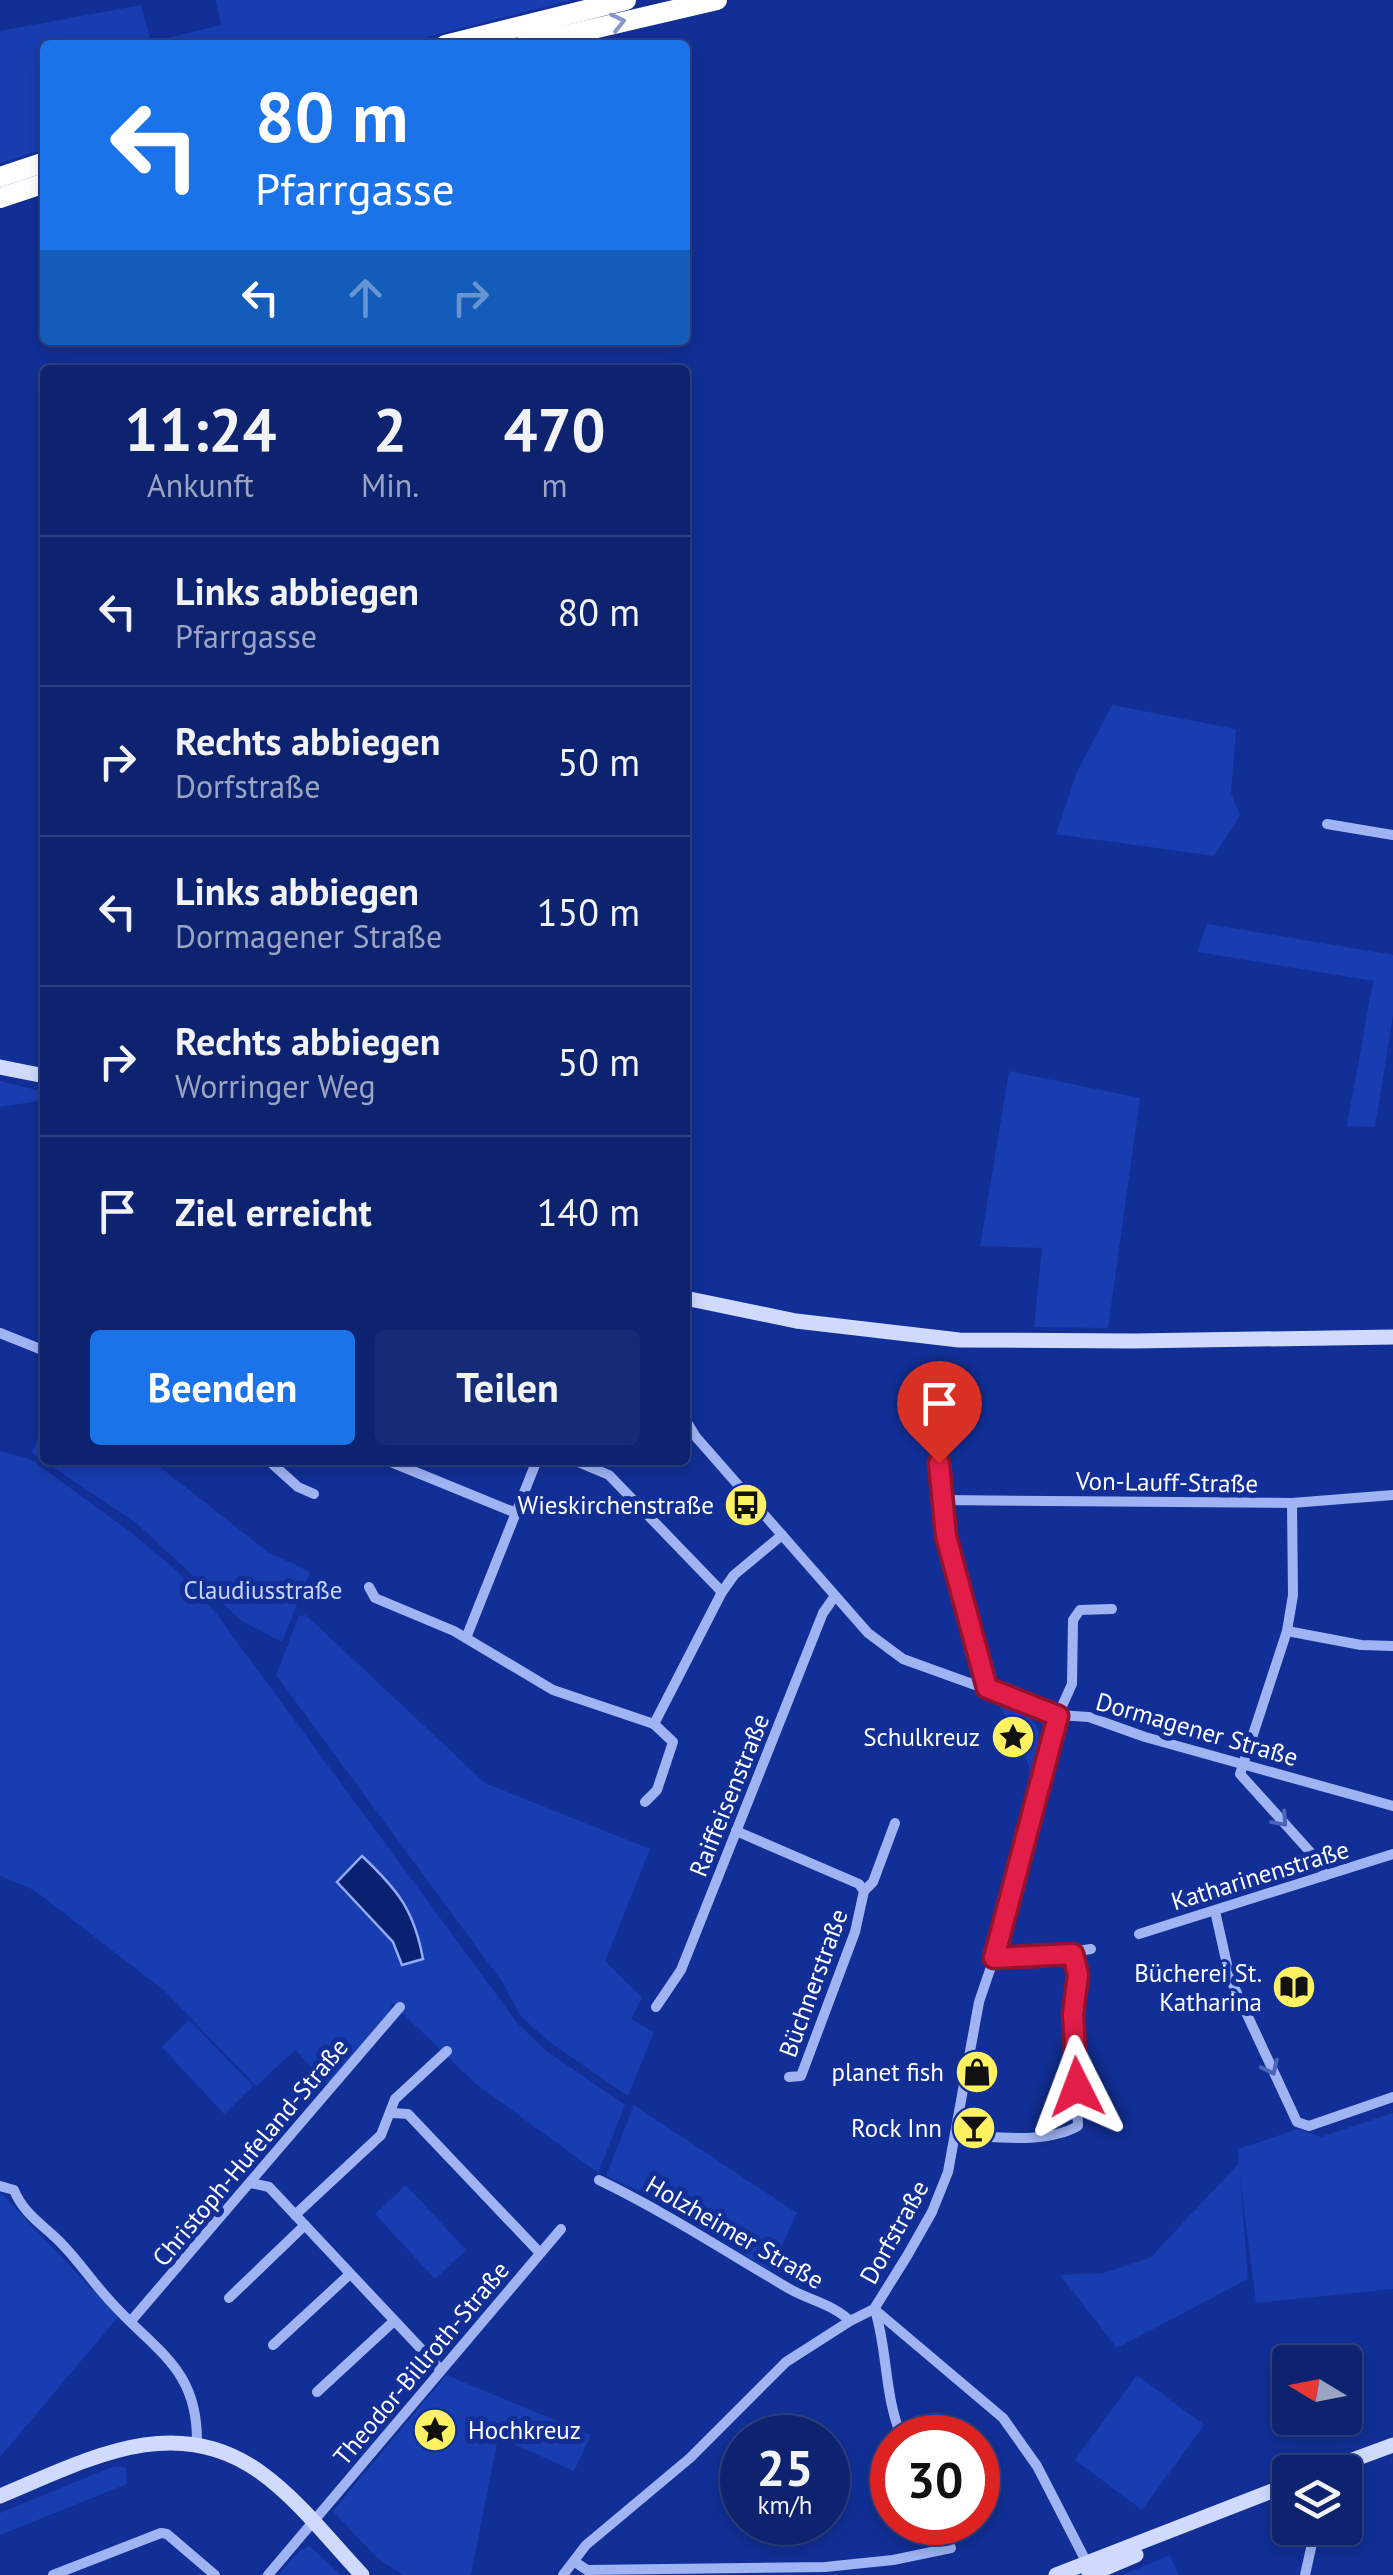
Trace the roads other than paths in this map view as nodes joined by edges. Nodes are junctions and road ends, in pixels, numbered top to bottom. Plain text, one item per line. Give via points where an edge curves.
1 (626, 0) edge
2 (718, 0) edge
3 (466, 40) edge
4 (546, 40) edge
5 (40, 164) edge
6 (0, 177) edge
7 (40, 185) edge
8 (0, 198) edge
9 (1327, 824) dead end
10 (1393, 835) edge
11 (0, 1067) edge
12 (40, 1075) edge
13 (690, 1299) edge
14 (0, 1333) edge
15 (1393, 1337) edge
16 (40, 1349) edge
17 (945, 1422) dead end
18 (690, 1427) edge
19 (274, 1465) edge
20 (398, 1465) edge
21 (535, 1465) edge
22 (585, 1465) edge
23 (314, 1494) dead end
24 (1393, 1495) edge
25 (940, 1500) junction
26 (1292, 1503) junction
27 (516, 1513) junction
28 (782, 1534) junction
29 (369, 1587) dead end
30 (722, 1592) junction
31 (835, 1596) junction
32 (1112, 1608) dead end
33 (1287, 1631) junction
34 (466, 1638) junction
35 (1393, 1646) edge
36 (987, 1688) junction
37 (1058, 1716) junction
38 (654, 1724) junction
39 (1244, 1764) junction
40 (645, 1802) dead end
41 (1393, 1806) edge
42 (895, 1822) dead end
43 (736, 1831) junction
44 (1393, 1854) edge
45 (1324, 1876) junction
46 (864, 1891) junction
47 (1215, 1911) junction
48 (1139, 1934) dead end
49 (1090, 1949) dead end
50 (1073, 1954) junction
51 (994, 1958) junction
52 (400, 2007) dead end
53 (656, 2007) dead end
54 (447, 2052) dead end
55 (789, 2077) dead end
56 (1393, 2097) edge
57 (392, 2113) junction
58 (954, 2134) junction
59 (599, 2180) dead end
60 (252, 2183) junction
61 (0, 2186) edge
62 (295, 2215) junction
63 (305, 2225) junction
64 (561, 2229) dead end
65 (540, 2253) junction
66 (350, 2274) junction
67 (229, 2298) dead end
68 (874, 2309) junction
69 (131, 2321) junction
70 (394, 2321) junction
71 (850, 2321) junction
72 (273, 2345) dead end
73 (440, 2370) junction
74 (318, 2392) dead end
75 (895, 2415) edge
76 (197, 2443) junction
77 (1393, 2444) edge
78 (1393, 2453) edge
79 (1362, 2456) edge
80 (1362, 2464) edge
81 (1272, 2492) edge
82 (0, 2496) edge
83 (1272, 2499) edge
84 (313, 2523) junction
85 (948, 2545) edge
86 (1312, 2545) edge
87 (575, 2562) junction
88 (1091, 2572) edge
89 (53, 2575) edge
90 (214, 2575) edge
91 (268, 2575) edge
92 (362, 2575) edge
93 (563, 2575) edge
94 (1056, 2575) edge
95 (1305, 2575) edge

1 - 3 highway
4 -> 2 highway
5 - 6 highway
7 - 8 highway
9 - 10 street
11 - 12 street
13 - 15 street via 796,1321 960,1340
14 - 16 street
17 - 25 street
18 - 28 street, Dormagener Straße
19 - 23 street
20 - 27 street
21 - 27 street
22 - 30 street via 609,1475
24 - 26 street, Von-Lauff-Straße
25 - 26 street, Von-Lauff-Straße
25 - 36 street
26 - 33 street
27 - 34 street
28 - 30 street
28 - 31 street, Dormagener Straße
29 - 34 street via 375,1598
30 - 38 street
31 - 36 street, Dormagener Straße via 902,1658
31 - 43 street, Raiffeisenstraße
32 - 37 street, Dorfstraße via 1074,1615 1072,1684
33 - 35 street
33 - 39 street
34 - 38 street via 553,1690
36 - 37 street, Dormagener Straße
37 - 39 street, Dormagener Straße via 1089,1717
37 - 51 street, Dorfstraße
38 - 40 street via 673,1742 658,1790
39 - 41 street, Dormagener Straße
39 -> 45 street via 1240,1774 1321,1864
42 - 46 street, Büchnerstraße
43 - 46 street, Büchnerstraße
43 - 53 street, Raiffeisenstraße via 681,1970
44 - 45 street, Katharinenstraße
45 - 47 street, Katharinenstraße
46 - 55 street, Büchnerstraße via 801,2076
47 - 48 street, Katharinenstraße
47 -> 56 street via 1230,1978 1298,2122 1309,2126
49 - 50 street
50 - 51 street
50 - 58 street via 1078,2126 1018,2136
51 - 58 street, Dorfstraße
52 - 60 street, Christoph-Hufeland-Straße
54 - 57 street via 395,2099
57 - 62 street via 381,2135
57 - 65 street via 408,2114
58 - 68 street, Dorfstraße via 932,2212
59 - 71 street, Holzheimer Straße
60 - 62 street via 270,2187
60 - 69 street, Christoph-Hufeland-Straße
61 - 69 street via 14,2190 20,2205
62 - 63 street
63 - 66 street
63 - 67 street
64 - 65 street, Theodor-Billroth-Straße
65 - 73 street, Theodor-Billroth-Straße
66 - 70 street
66 - 72 street
68 - 71 street, Dorfstraße
68 - 75 street
68 - 88 street via 1003,2418
69 - 76 street via 184,2379 195,2405
70 - 73 street
70 - 74 street
71 - 87 street, Dorfstraße via 786,2362
73 - 84 street, Theodor-Billroth-Straße
76 - 82 street via 136,2446
76 - 84 street via 261,2472
77 - 79 street
78 - 80 street
81 - 88 street
83 - 88 street
84 - 91 street, Theodor-Billroth-Straße
84 - 92 street
85 - 87 street via 824,2568 586,2570
86 - 95 street
87 - 93 street, Dorfstraße
88 - 94 street
89 - 90 street via 161,2533

